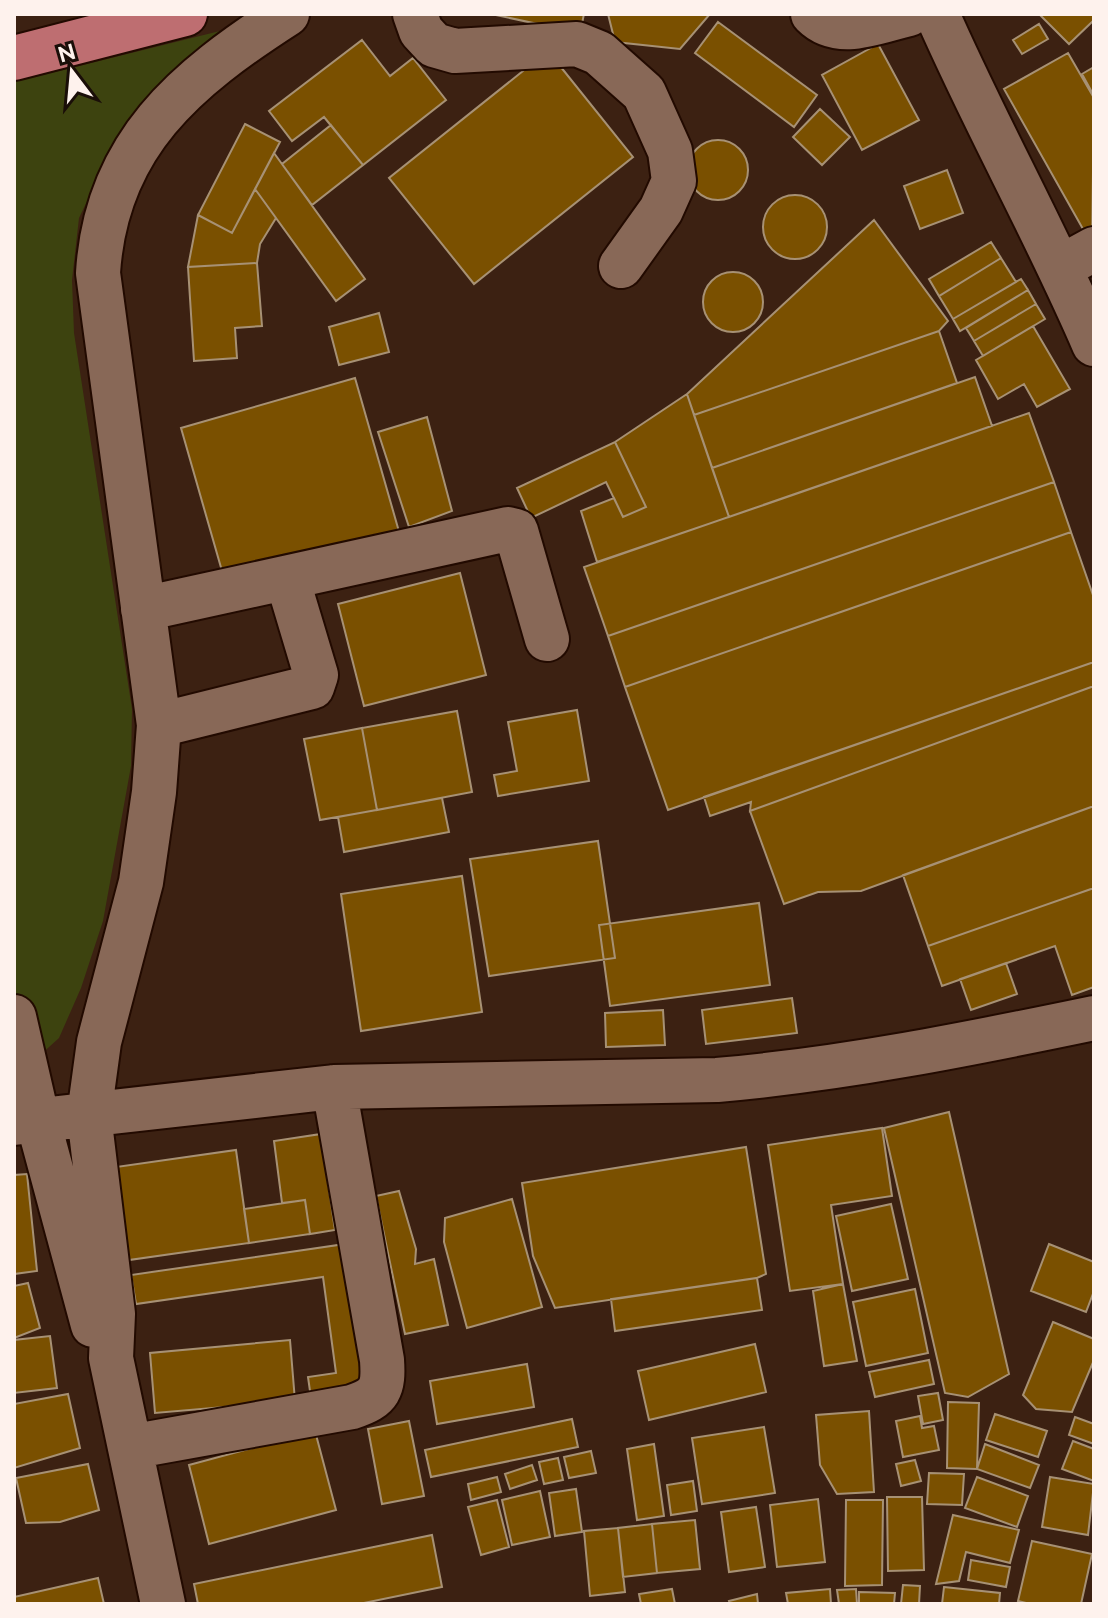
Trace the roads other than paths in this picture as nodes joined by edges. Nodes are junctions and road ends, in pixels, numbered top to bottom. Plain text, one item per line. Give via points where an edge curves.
1 (185, 14) edge
2 (287, 14) edge
3 (415, 14) edge
4 (813, 14) edge
5 (909, 14) edge
6 (937, 14) edge
7 (14, 58) edge
8 (1077, 258) edge
9 (621, 266) dead end
10 (1094, 344) edge
11 (287, 578) junction
12 (143, 609) junction
13 (547, 639) dead end
14 (159, 725) junction
15 (14, 1017) edge
16 (1094, 1018) edge
17 (334, 1087) junction
18 (89, 1115) junction
19 (26, 1122) edge
20 (111, 1358) junction
21 (130, 1447) junction
22 (163, 1604) edge

1 - 7 highway
2 - 12 street via 192,81 171,102 121,177 105,220 98,273
3 - 9 street via 434,45 455,51 577,44 599,53 644,93 670,151 674,181 661,210
4 - 5 street via 836,28 850,28
6 - 8 street via 966,80
8 - 10 street
11 - 12 street
11 - 13 street via 508,529 516,531
11 - 14 street via 316,675 312,687
12 - 14 street
14 - 18 street via 141,882 99,1042
15 - 19 street
16 - 17 street via 918,1054 746,1077
17 - 18 street
17 - 21 street via 382,1360 380,1391 352,1407
18 - 19 street
18 - 20 street via 113,1314
19 - 20 street via 95,1333
20 - 21 street
21 - 22 street

